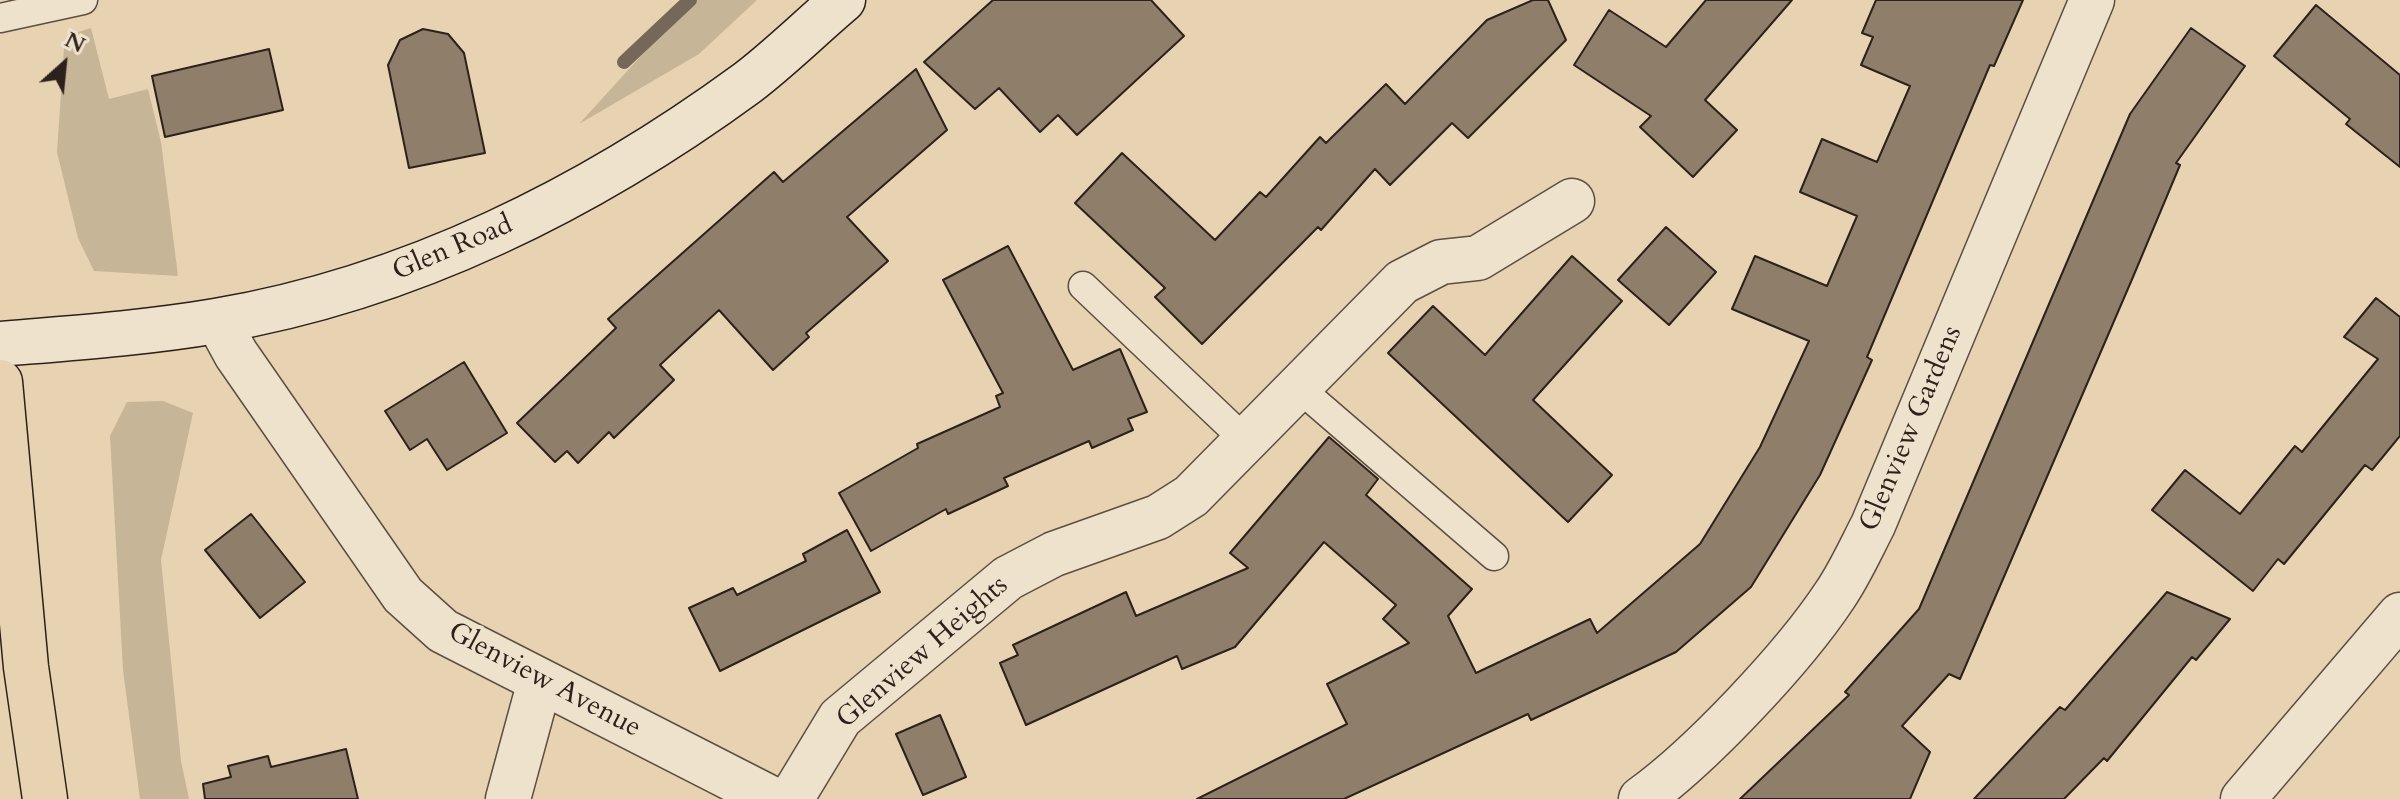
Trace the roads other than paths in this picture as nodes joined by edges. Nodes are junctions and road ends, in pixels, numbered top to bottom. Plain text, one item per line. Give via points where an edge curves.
1 (83, 0) edge
2 (843, 0) edge
3 (2092, 0) edge
4 (0, 18) edge
5 (1572, 201) dead end
6 (1083, 286) dead end
7 (218, 321) junction
8 (0, 344) edge
9 (0, 382) edge
10 (1299, 388) junction
11 (1246, 441) junction
12 (1494, 556) dead end
13 (2400, 615) edge
14 (13, 666) edge
15 (540, 681) junction
16 (45, 799) edge
17 (508, 799) edge
18 (772, 799) edge
19 (791, 799) edge
20 (1641, 799) edge
21 (2243, 799) edge

1 - 4 lane
2 - 7 street, Glen Road via 749,82 620,169 490,237 386,277
3 - 20 street, Glenview Gardens via 1873,525 1835,595 1717,731
5 - 10 street, Glenview Heights via 1478,258 1441,262 1402,282
6 - 11 lane
7 - 8 street, Glen Road
7 - 15 street, Glenview Avenue via 403,595 443,631
9 - 14 main road
10 - 11 street, Glenview Heights
10 - 12 lane
11 - 19 street, Glenview Heights via 1191,496 1158,517 1054,554 1008,578 840,718
13 - 21 street
14 - 16 main road
15 - 17 street
15 - 18 street, Glenview Avenue

